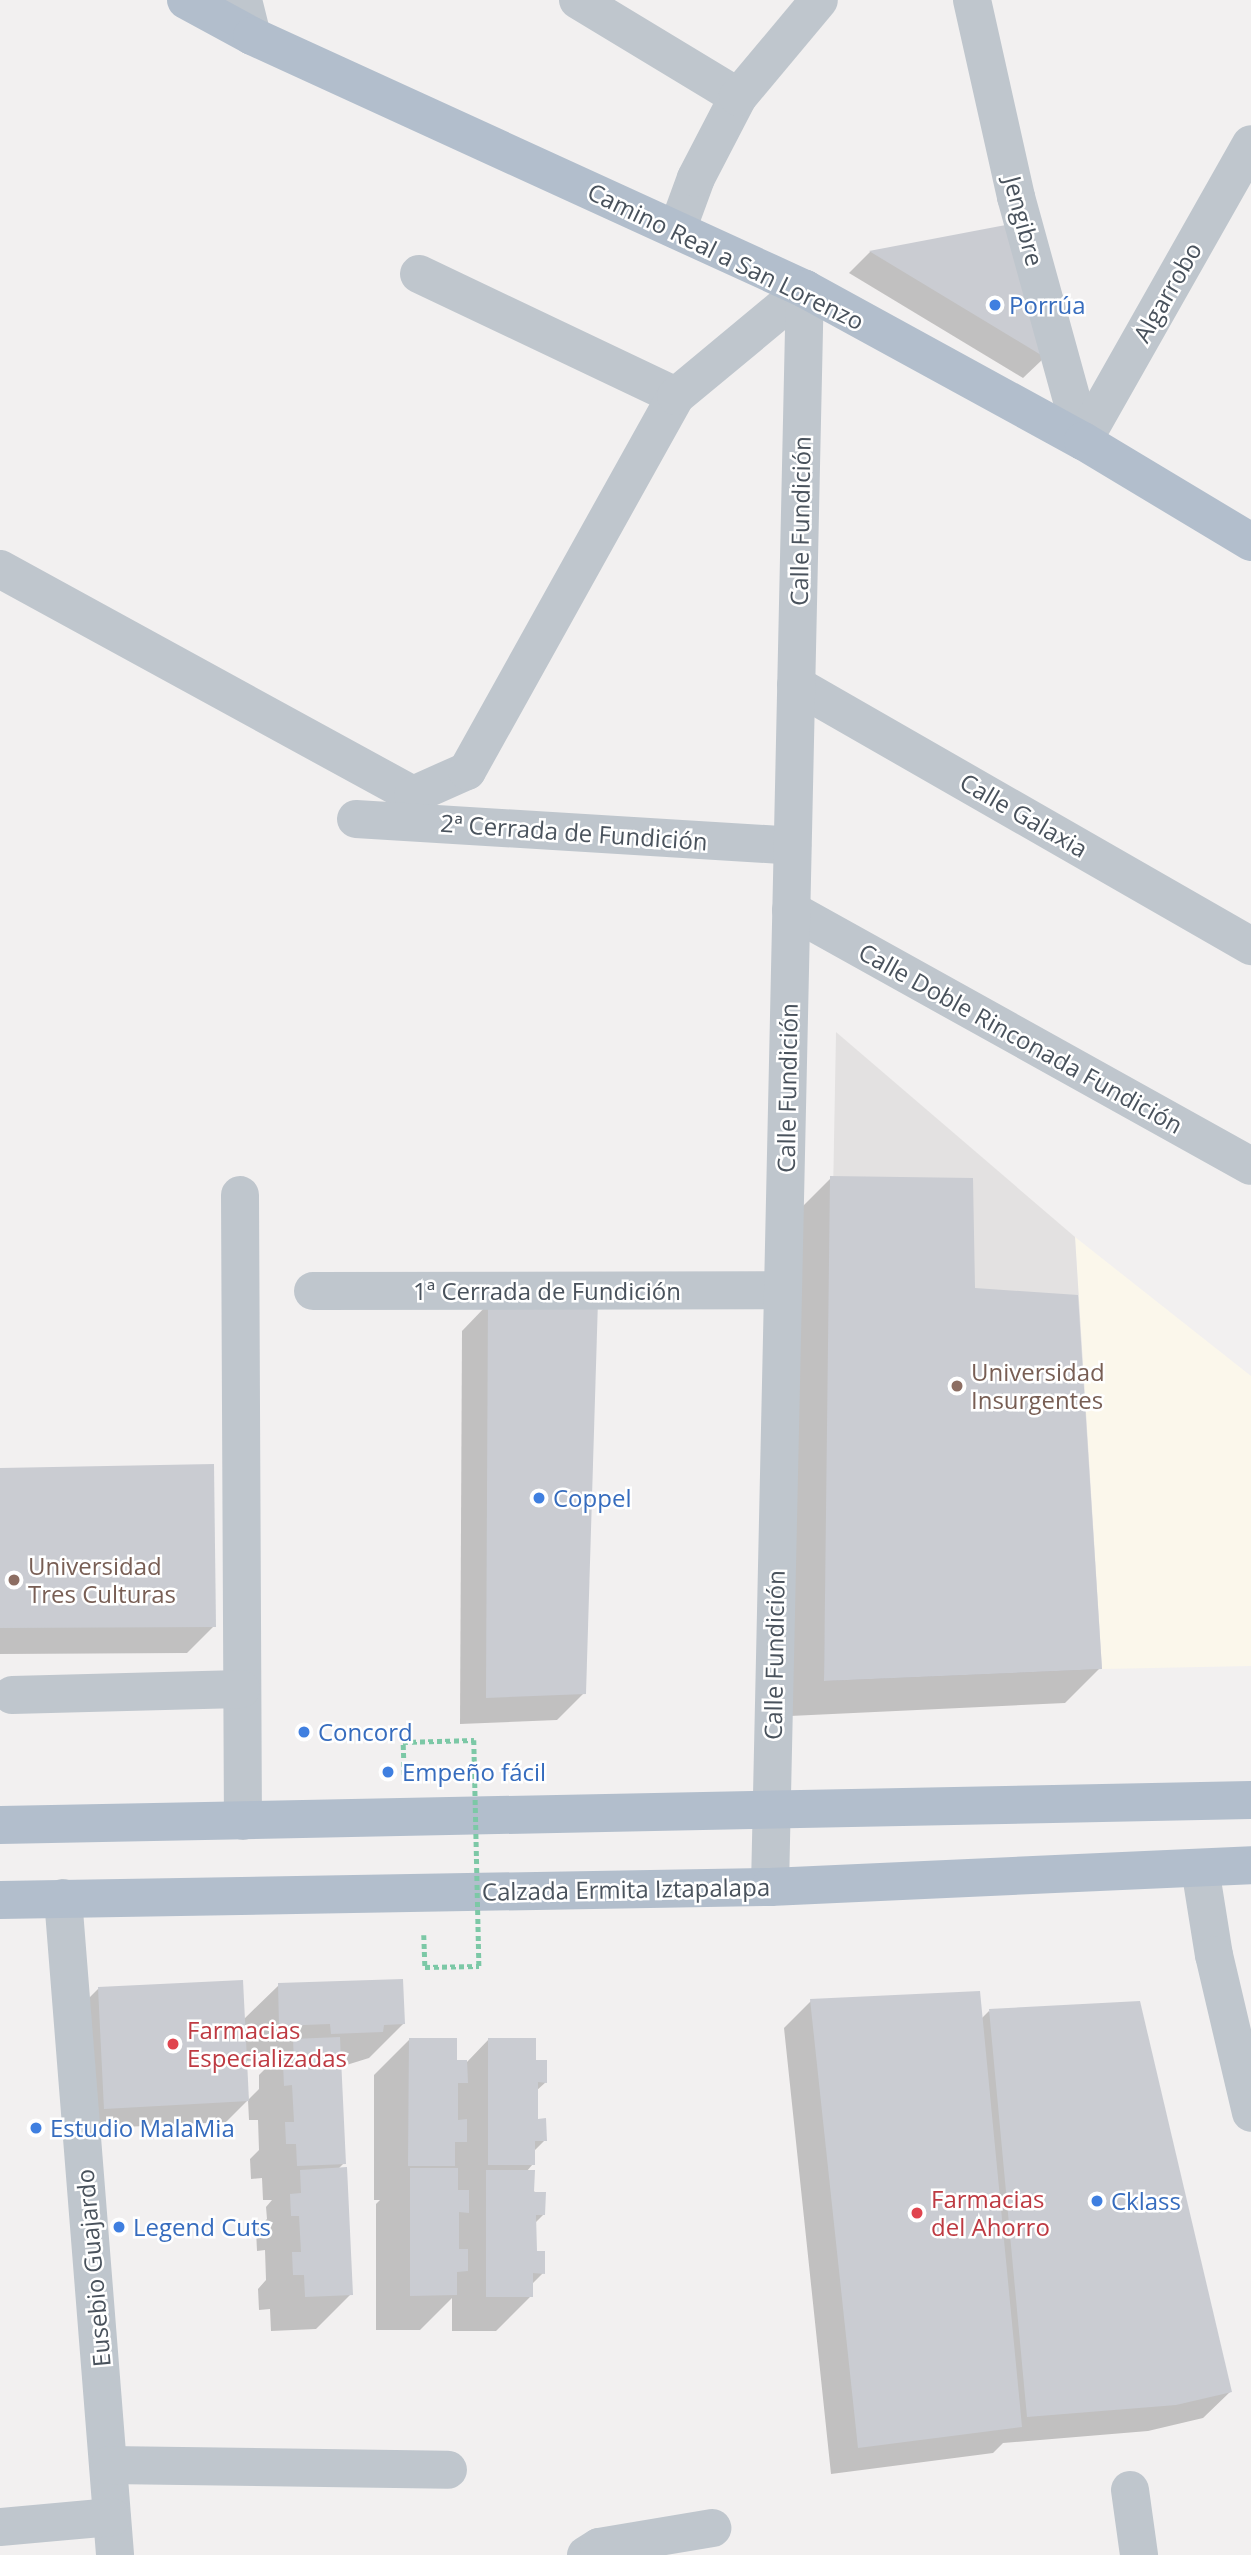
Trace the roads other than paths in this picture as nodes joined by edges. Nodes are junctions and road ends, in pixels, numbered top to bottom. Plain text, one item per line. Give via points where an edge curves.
1 (186, 0) edge
2 (243, 0) edge
3 (578, 0) edge
4 (819, 0) edge
5 (972, 0) edge
6 (252, 36) junction
7 (738, 97) junction
8 (1251, 144) edge
9 (677, 230) junction
10 (419, 274) dead end
11 (805, 289) junction
12 (676, 396) junction
13 (1083, 441) junction
14 (1251, 542) edge
15 (0, 569) edge
16 (796, 685) junction
17 (356, 819) dead end
18 (792, 846) junction
19 (791, 910) junction
20 (1251, 946) edge
21 (1251, 1166) edge
22 (240, 1195) dead end
23 (782, 1290) junction
24 (313, 1291) dead end
25 (241, 1689) junction
26 (12, 1695) dead end
27 (1251, 1800) edge
28 (771, 1810) junction
29 (243, 1821) junction
30 (0, 1825) edge
31 (1251, 1866) edge
32 (1200, 1868) junction
33 (770, 1887) junction
34 (63, 1898) junction
35 (0, 1900) edge
36 (1251, 2113) edge
37 (109, 2465) junction
38 (448, 2470) dead end
39 (1130, 2490) dead end
40 (112, 2517) junction
41 (0, 2527) edge
42 (712, 2528) dead end
43 (115, 2555) edge
44 (586, 2555) edge
45 (1139, 2555) edge

1 - 6 main road, Camino Real a San Lorenzo
2 - 6 street
3 - 7 street
4 - 7 street
5 - 13 street, Jengibre via 1016,197
6 - 9 main road, Camino Real a San Lorenzo
7 - 9 street via 696,178
8 - 13 street, Algarrobo
9 - 11 main road, Camino Real a San Lorenzo
10 - 12 street
11 - 12 street
11 - 13 main road, Camino Real a San Lorenzo
11 - 16 street, Calle Fundición
12 - 15 street via 467,771 413,794
13 - 14 main road, Camino Real a San Lorenzo
16 - 18 street, Calle Fundición
16 - 20 street, Calle Galaxia
17 - 18 street, 2ª Cerrada de Fundición
18 - 19 street, Calle Fundición
19 - 21 street, Calle Doble Rinconada Fundición
19 - 23 street, Calle Fundición
22 - 25 street
23 - 24 street, 1ª Cerrada de Fundición
23 - 28 street, Calle Fundición
25 - 26 street
25 - 29 street
27 - 28 main road
28 - 29 main road
28 - 33 street, Calle Fundición
29 - 30 main road
31 - 32 main road, Calzada Ermita Iztapalapa
32 - 33 main road, Calzada Ermita Iztapalapa
32 - 36 street via 1214,1955
33 - 34 main road, Calzada Ermita Iztapalapa
34 - 35 main road, Calzada Ermita Iztapalapa
34 - 37 street, Eusebio Guajardo
37 - 38 street
37 - 40 street, Eusebio Guajardo
39 - 45 street
40 - 41 street
40 - 43 street, Eusebio Guajardo
42 - 44 street via 599,2547

